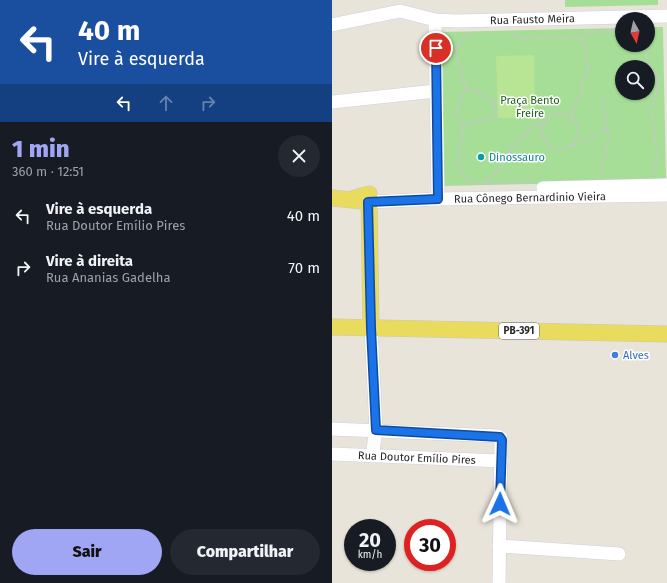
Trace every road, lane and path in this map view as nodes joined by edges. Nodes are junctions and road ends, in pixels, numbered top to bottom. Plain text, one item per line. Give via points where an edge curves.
1 (400, 5) edge
2 (667, 16) edge
3 (436, 20) junction
4 (332, 25) edge
5 (615, 31) edge
6 (506, 33) dead end
7 (474, 34) dead end
8 (583, 38) junction
9 (646, 52) edge
10 (465, 90) junction
11 (436, 91) junction
12 (603, 98) dead end
13 (332, 102) edge
14 (572, 118) junction
15 (546, 120) junction
16 (462, 128) junction
17 (608, 128) junction
18 (509, 142) dead end
19 (571, 147) junction
20 (507, 158) junction
21 (648, 177) dead end
22 (599, 179) dead end
23 (537, 181) dead end
24 (484, 182) junction
25 (667, 185) edge
26 (438, 195) junction
27 (667, 195) edge
28 (332, 198) edge
29 (368, 198) junction
30 (332, 327) edge
31 (371, 328) junction
32 (667, 334) edge
33 (332, 429) edge
34 (376, 430) junction
35 (332, 454) edge
36 (372, 456) junction
37 (501, 462) junction
38 (499, 546) junction
39 (619, 554) dead end
40 (499, 583) edge

1 - 3 street, Rua Fausto Meira
1 - 4 street
2 - 3 street, Rua Fausto Meira
3 - 11 street
5 - 8 path via 591,32
6 - 8 path via 513,33 518,38
7 - 10 path via 466,34 458,46 457,56 464,77
8 - 14 path via 589,71 582,84 582,94 573,109
9 - 21 path via 648,62 657,77 658,92 651,109 657,158 654,173
10 - 16 path via 458,106
10 - 16 path via 473,91 495,102 496,118 470,123
11 - 13 street
11 - 26 street
12 - 17 path
14 - 15 path via 561,114
14 - 19 path via 579,132 578,139
15 - 19 path via 542,131 548,146 559,150
15 - 20 path via 518,140
16 - 24 path via 458,154 463,175 469,180
17 - 19 path via 590,140
17 - 22 path via 610,139
18 - 20 path via 510,152
20 - 24 path via 497,173
23 - 24 path
25 - 26 street
26 - 27 street, Rua Cônego Bernardinio Vieira
26 - 29 street
28 - 29 main road
29 - 31 main road
30 - 31 main road, PB-391
31 - 32 main road, PB-391
31 - 34 street
33 - 34 street
34 - 36 street
34 - 37 street via 498,436 501,438
35 - 36 street, Rua Doutor Emílio Pires
36 - 37 street, Rua Doutor Emílio Pires
37 - 38 street
38 - 39 street
38 - 40 street

